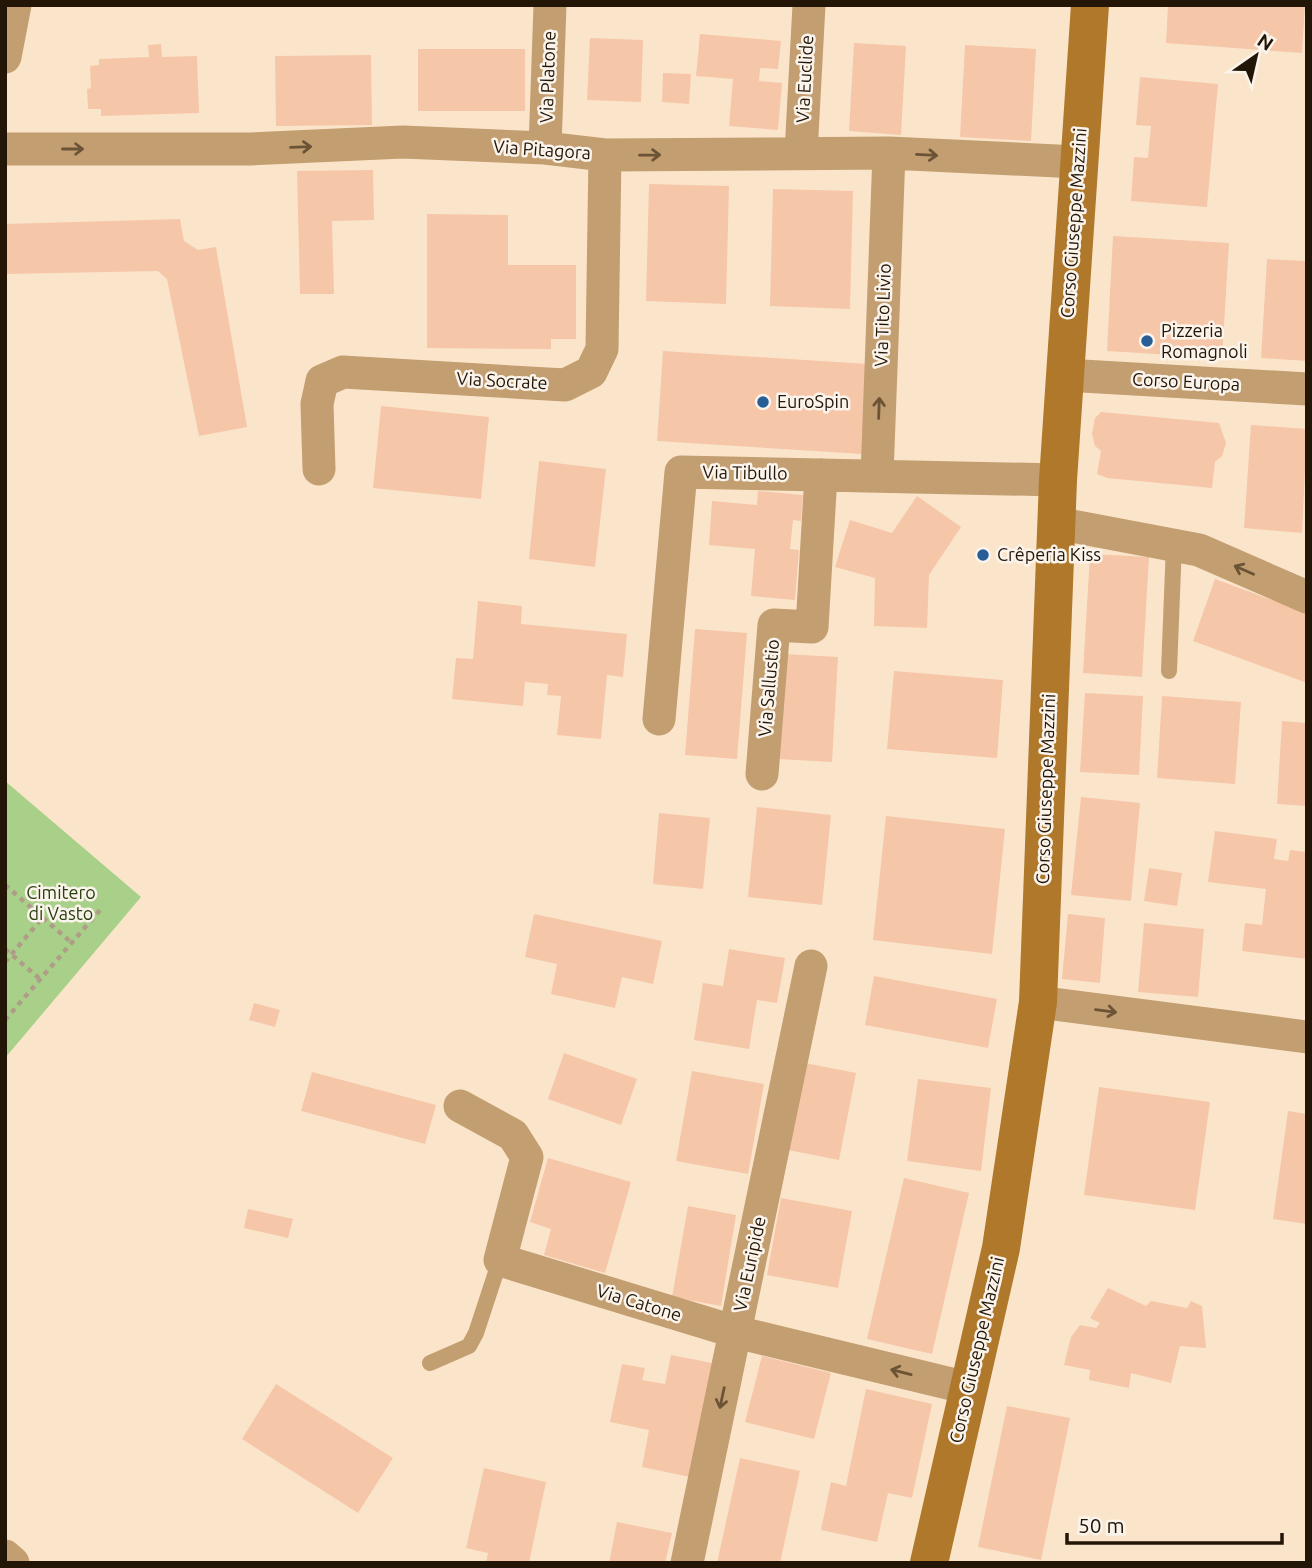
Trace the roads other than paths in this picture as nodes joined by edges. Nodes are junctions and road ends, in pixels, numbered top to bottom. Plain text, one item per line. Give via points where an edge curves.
1 (15, 5) edge
2 (550, 5) edge
3 (809, 5) edge
4 (1090, 5) edge
5 (5, 57) edge
6 (545, 148) junction
7 (5, 149) edge
8 (801, 153) junction
9 (889, 153) junction
10 (605, 155) junction
11 (1078, 162) junction
12 (1065, 375) junction
13 (1307, 389) edge
14 (319, 469) dead end
15 (821, 475) junction
16 (877, 476) junction
17 (1058, 480) junction
18 (1056, 523) junction
19 (1174, 544) junction
20 (1307, 597) edge
21 (1169, 671) dead end
22 (659, 719) dead end
23 (762, 774) dead end
24 (811, 966) dead end
25 (1038, 1002) junction
26 (1307, 1037) edge
27 (460, 1107) dead end
28 (499, 1260) junction
29 (736, 1332) junction
30 (430, 1363) dead end
31 (968, 1388) junction
32 (5, 1556) edge
33 (13, 1563) edge
34 (687, 1563) edge
35 (929, 1563) edge

1 - 5 street
2 - 6 street, Via Platone
3 - 8 street, Via Euclide
4 - 11 main road, Corso Giuseppe Mazzini
7 -> 6 street, Via Pitagora via 250,149 403,142
6 - 10 street, Via Pitagora
8 - 9 street, Via Pitagora
10 -> 8 street, Via Pitagora
9 -> 11 street, Via Pitagora
16 -> 9 street, Via Tito Livio
10 - 14 street, Via Socrate via 602,349 592,373 565,385 343,372 322,381 317,404
11 - 12 main road, Corso Giuseppe Mazzini
12 - 13 street, Corso Europa
12 - 17 main road, Corso Giuseppe Mazzini
15 - 16 street, Via Tibullo
15 - 22 street, Via Tibullo via 681,472
15 - 23 street, Via Sallustio via 812,627 774,625
16 - 17 street, Via Tibullo
17 - 18 main road, Corso Giuseppe Mazzini
18 - 19 street
18 - 25 main road, Corso Giuseppe Mazzini
20 -> 19 street via 1199,550
19 - 21 lane
24 - 29 street, Via Euripide
25 -> 26 street
25 - 31 main road, Corso Giuseppe Mazzini via 1000,1248
27 - 28 street via 513,1135 527,1157
28 - 29 street, Via Catone
28 - 30 lane via 469,1346
31 -> 29 street, Via Catone
29 -> 34 street, Via Euripide
31 - 35 main road, Corso Giuseppe Mazzini
32 - 33 street

